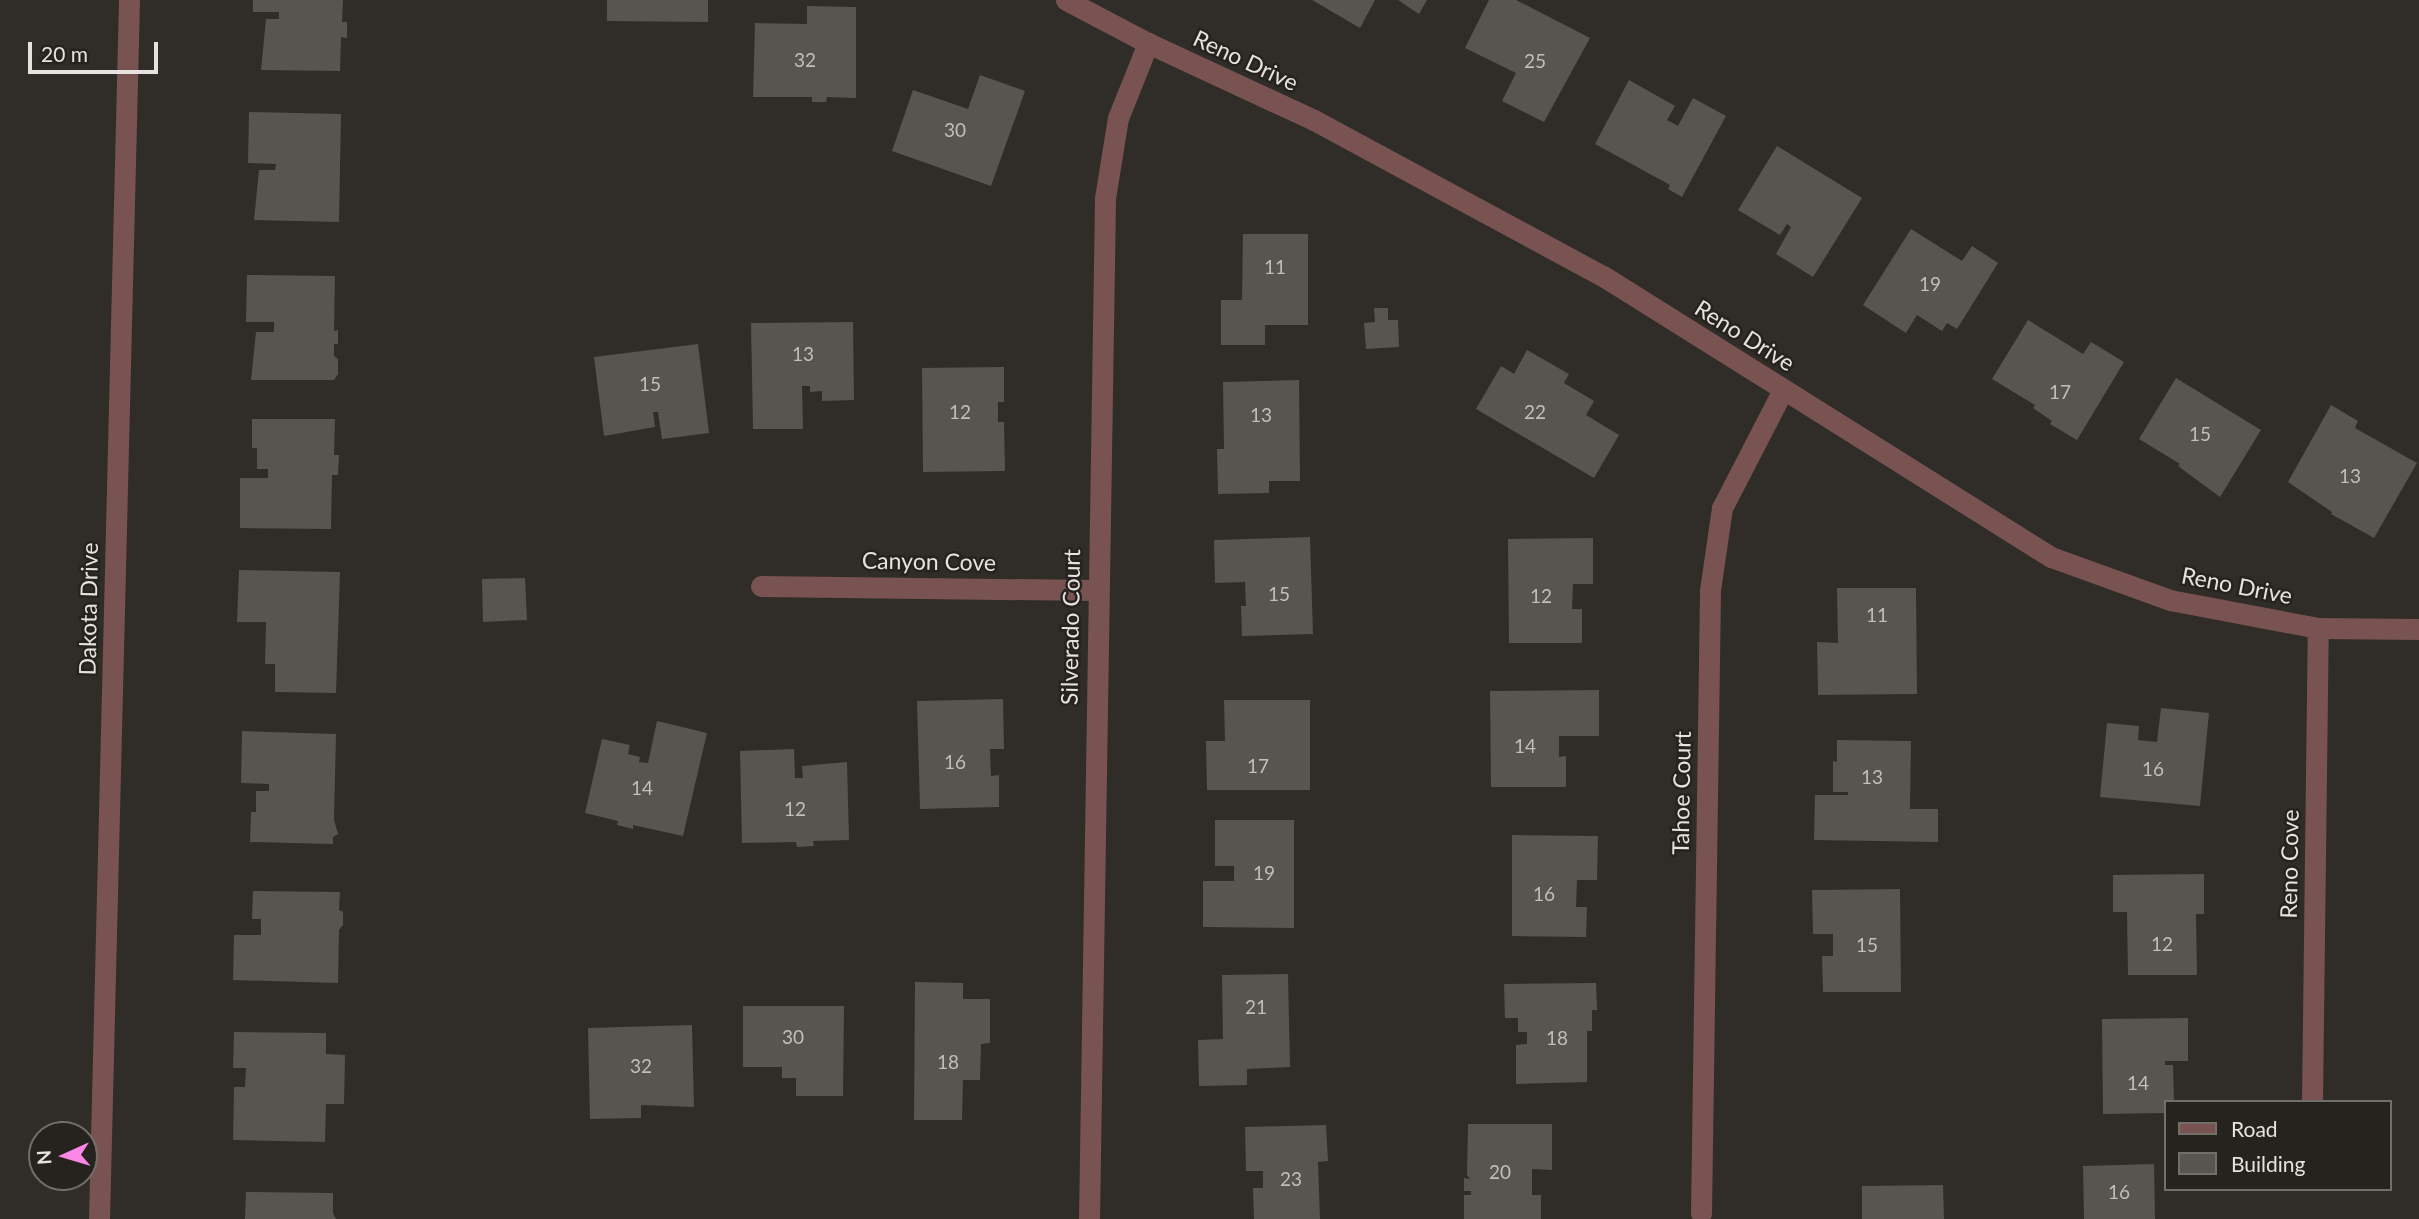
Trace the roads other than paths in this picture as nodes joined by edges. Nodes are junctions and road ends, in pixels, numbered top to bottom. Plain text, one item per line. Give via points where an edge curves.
1 (129, 0) edge
2 (1066, 0) edge
3 (1148, 43) junction
4 (1783, 390) junction
5 (761, 586) dead end
6 (1096, 590) junction
7 (2318, 628) junction
8 (2419, 629) edge
9 (2312, 1100) edge
10 (1701, 1213) dead end
11 (99, 1219) edge
12 (1089, 1219) edge

1 - 11 street, Dakota Drive
2 - 3 street, Reno Drive
3 - 4 street, Reno Drive via 1314,120 1603,276
3 - 6 street, Silverado Court via 1118,118 1105,198
4 - 7 street, Reno Drive via 2051,557 2170,600
4 - 10 street, Tahoe Court via 1722,508 1710,590
5 - 6 street, Canyon Cove
6 - 12 street, Silverado Court
7 - 8 street, Reno Drive
7 - 9 street, Reno Cove

